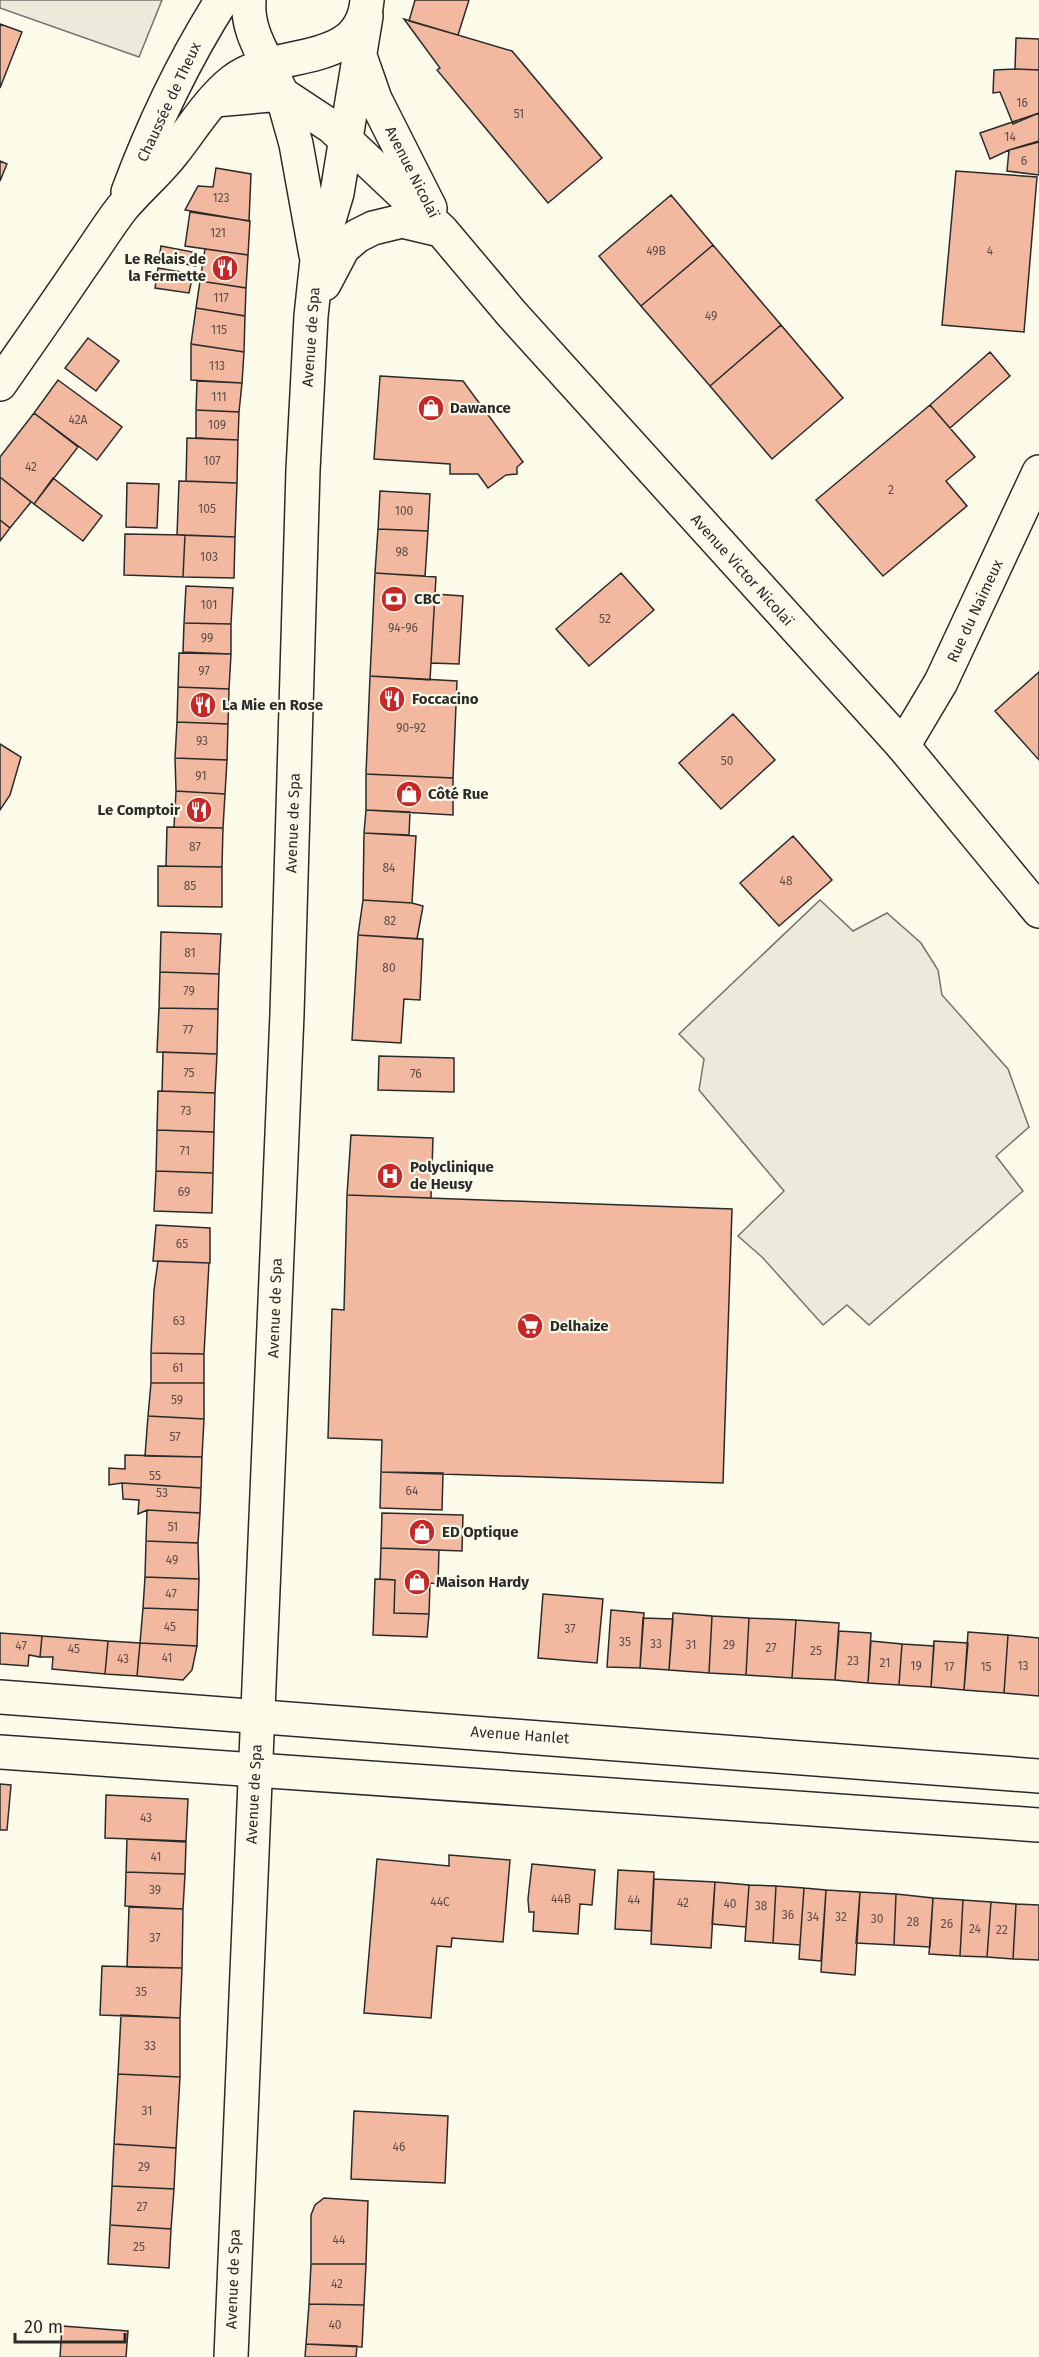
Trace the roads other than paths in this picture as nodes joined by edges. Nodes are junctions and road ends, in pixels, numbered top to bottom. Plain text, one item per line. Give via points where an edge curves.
1 (222, 0) edge
2 (249, 0) edge
3 (366, 8) edge
4 (360, 57) junction
5 (267, 63) junction
6 (270, 95) junction
7 (215, 100) junction
8 (346, 140) junction
9 (122, 208) junction
10 (442, 231) junction
11 (317, 260) junction
12 (310, 316) junction
13 (0, 384) edge
14 (1039, 472) edge
15 (903, 746) junction
16 (1039, 911) edge
17 (0, 1697) edge
18 (258, 1716) junction
19 (0, 1752) edge
20 (256, 1771) junction
21 (1039, 1776) edge
22 (1039, 1825) edge
23 (231, 2357) edge

1 - 9 main road, Chaussée de Theux via 147,141
2 - 5 main road, Avenue de Spa via 253,33
3 - 4 main road, Avenue de Spa
3 - 5 main road via 344,43 323,53
4 - 8 main road, Avenue de Spa
4 - 10 main road, Avenue Nicolaï via 375,99
5 - 6 main road, Avenue de Spa
5 - 7 main road, Chaussée de Theux via 233,81
6 - 7 main road
6 - 8 main road, Avenue Nicolaï via 332,127
6 - 11 main road, Avenue de Spa via 296,144
7 - 9 main road, Chaussée de Theux
8 - 10 main road, Avenue Nicolaï
8 - 11 main road, Avenue de Spa via 338,193
9 - 13 main road, Chaussée de Theux
10 - 12 main road via 402,221 357,236 343,248 330,269
10 - 15 main road, Avenue Victor Nicolaï
11 - 12 main road, Avenue de Spa
12 - 18 main road, Avenue de Spa via 288,1002
14 - 15 main road, Rue du Naimeux via 946,672
15 - 16 main road, Avenue Victor Nicolaï
17 - 18 main road, Avenue Hanlet
18 - 20 main road, Avenue de Spa
18 - 21 main road, Avenue Hanlet
19 - 20 main road
20 - 22 main road
20 - 23 main road, Avenue de Spa

